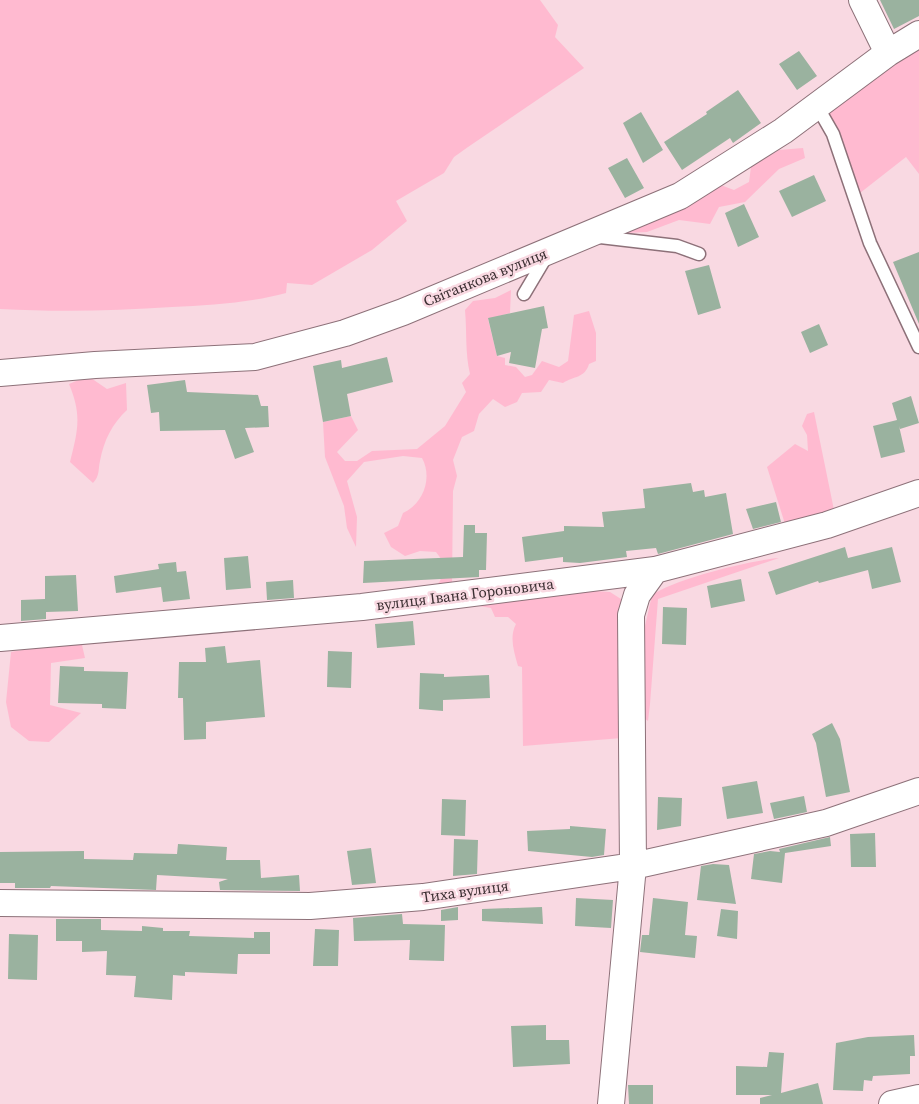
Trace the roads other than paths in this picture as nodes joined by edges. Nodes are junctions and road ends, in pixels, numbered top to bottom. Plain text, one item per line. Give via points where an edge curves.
1 (862, 0) edge
2 (919, 34) edge
3 (888, 53) junction
4 (817, 106) junction
5 (550, 250) junction
6 (699, 254) dead end
7 (524, 294) dead end
8 (919, 347) edge
9 (0, 373) edge
10 (919, 493) edge
11 (655, 570) junction
12 (0, 638) edge
13 (919, 791) edge
14 (633, 866) junction
15 (0, 903) edge
16 (919, 1098) edge
17 (611, 1104) edge
18 (892, 1104) edge

1 - 3 street
2 - 3 street, Світанкова вулиця
3 - 4 street, Світанкова вулиця
4 - 5 street, Світанкова вулиця via 680,196
4 - 8 lane via 833,134 870,243
5 - 6 lane via 605,236 677,246
5 - 7 lane
5 - 9 street, Світанкова вулиця via 345,333 255,357
10 - 11 street, вулиця Івана Гороновича via 827,525
11 - 12 street, вулиця Івана Гороновича via 362,607
11 - 14 street via 637,596 631,615
13 - 14 street, Тиха вулиця via 826,823
14 - 15 street, Тиха вулиця via 423,897 310,906
14 - 17 street
16 - 18 street

